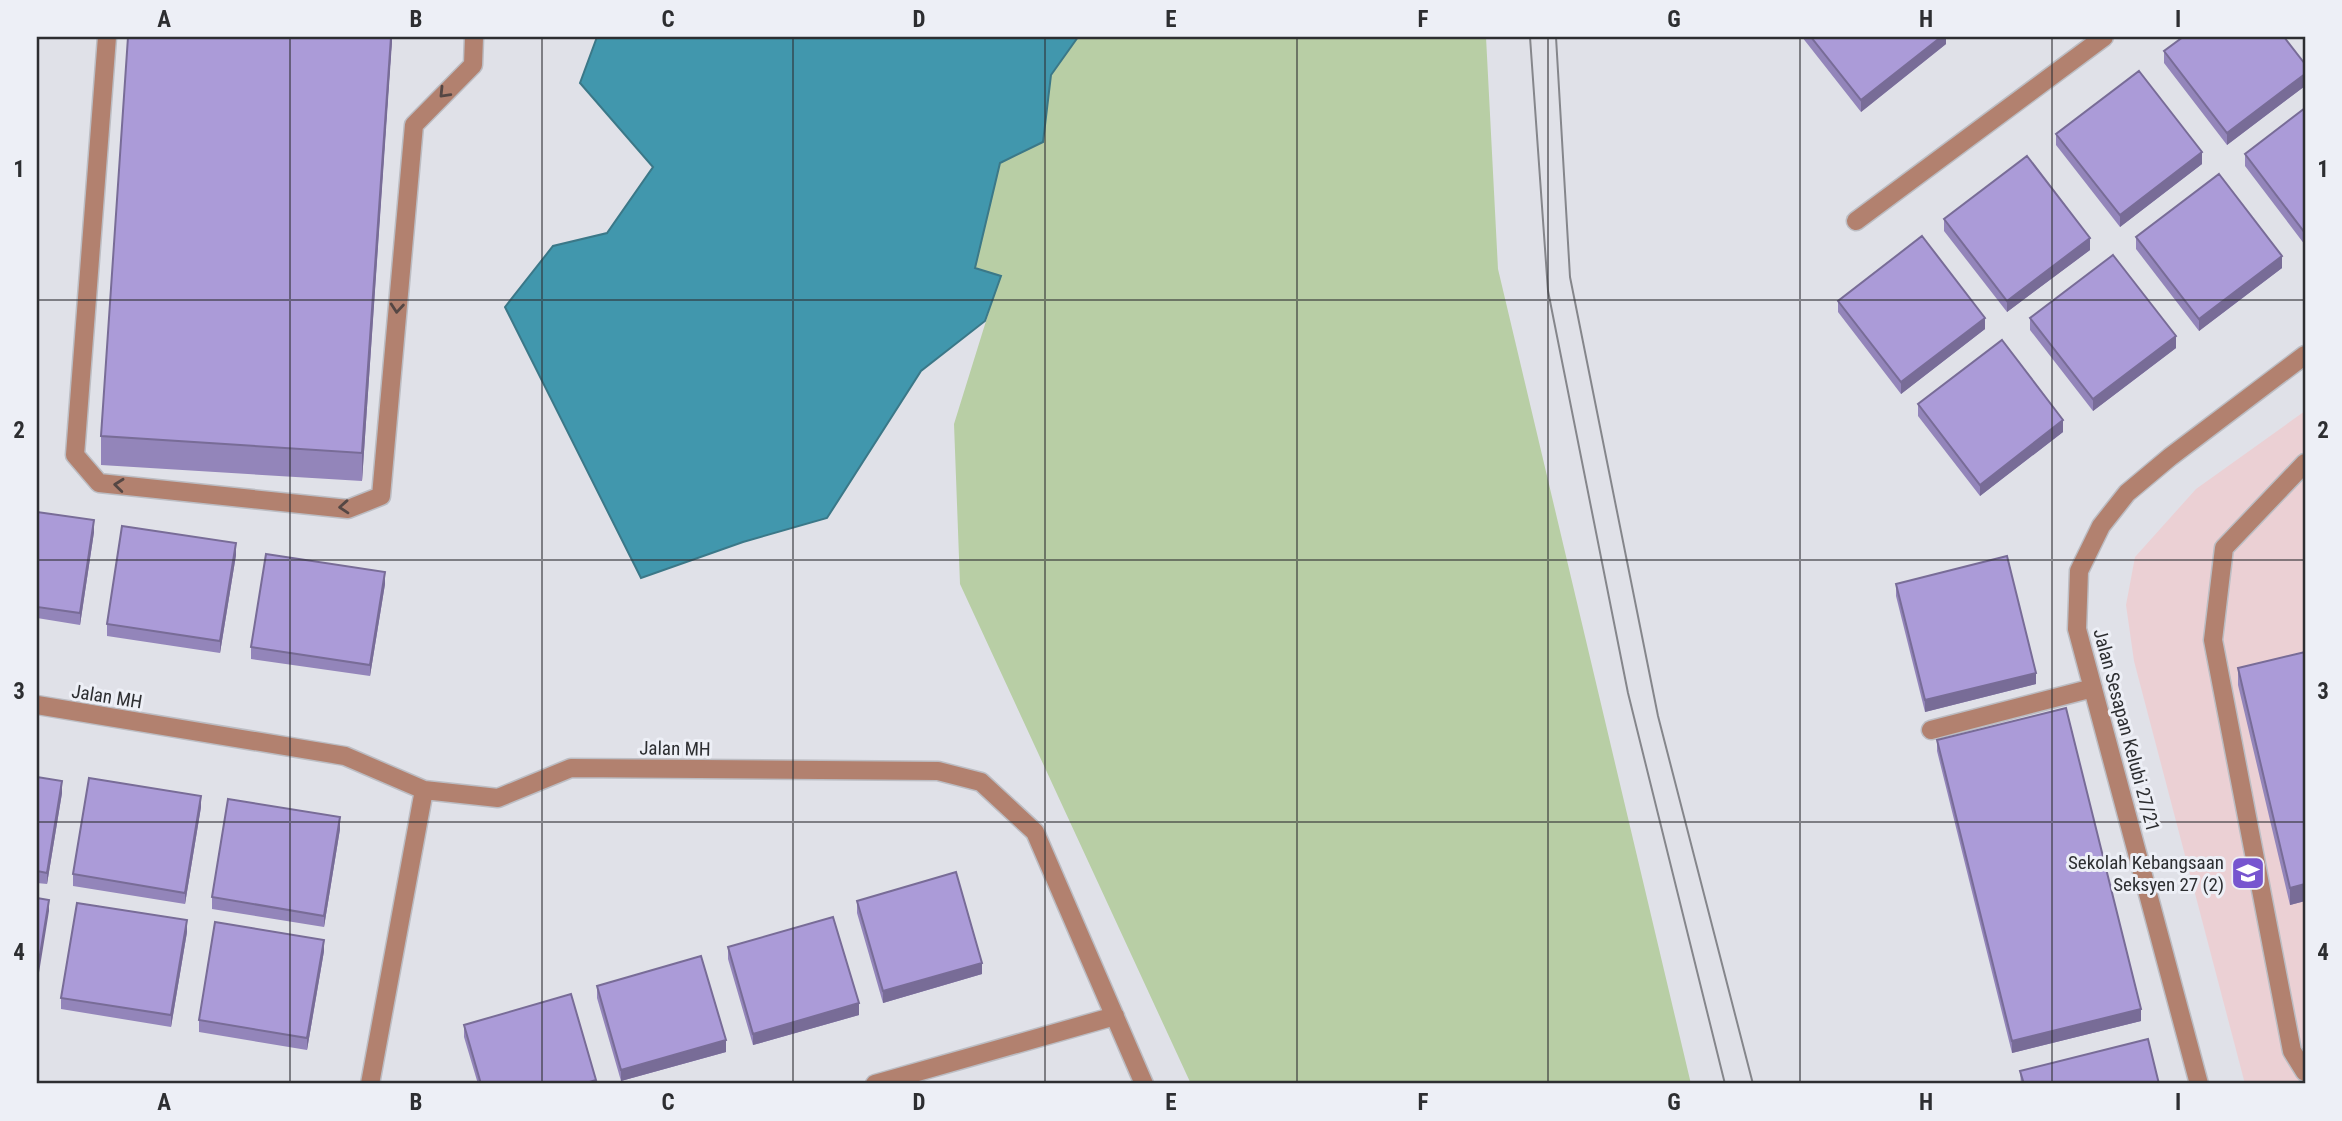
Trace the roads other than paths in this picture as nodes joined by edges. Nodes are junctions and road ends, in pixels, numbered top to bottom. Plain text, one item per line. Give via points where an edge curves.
1 (107, 37) edge
2 (474, 37) edge
3 (2104, 37) edge
4 (1857, 221) dead end
5 (2305, 355) edge
6 (2305, 463) edge
7 (2093, 688) junction
8 (37, 705) edge
9 (1931, 730) dead end
10 (425, 790) junction
11 (1115, 1016) junction
12 (2305, 1072) edge
13 (370, 1084) edge
14 (875, 1084) edge
15 (1144, 1084) edge
16 (2199, 1084) edge

2 -> 1 street via 473,65 414,125 381,496 348,509 99,483 75,454
3 - 4 street
5 - 7 street, Jalan Sesapan Kelubi 27/21 via 2127,493 2102,526 2079,571 2077,629
6 - 12 street via 2224,548 2213,640 2292,1051
7 - 9 street
7 - 16 street, Jalan Sesapan Kelubi 27/21
8 - 10 street, Jalan MH via 345,755
10 - 11 street, Jalan MH via 498,798 571,768 938,771 981,782 1035,832
10 - 13 street
11 - 14 street
11 - 15 street, Jalan MH

